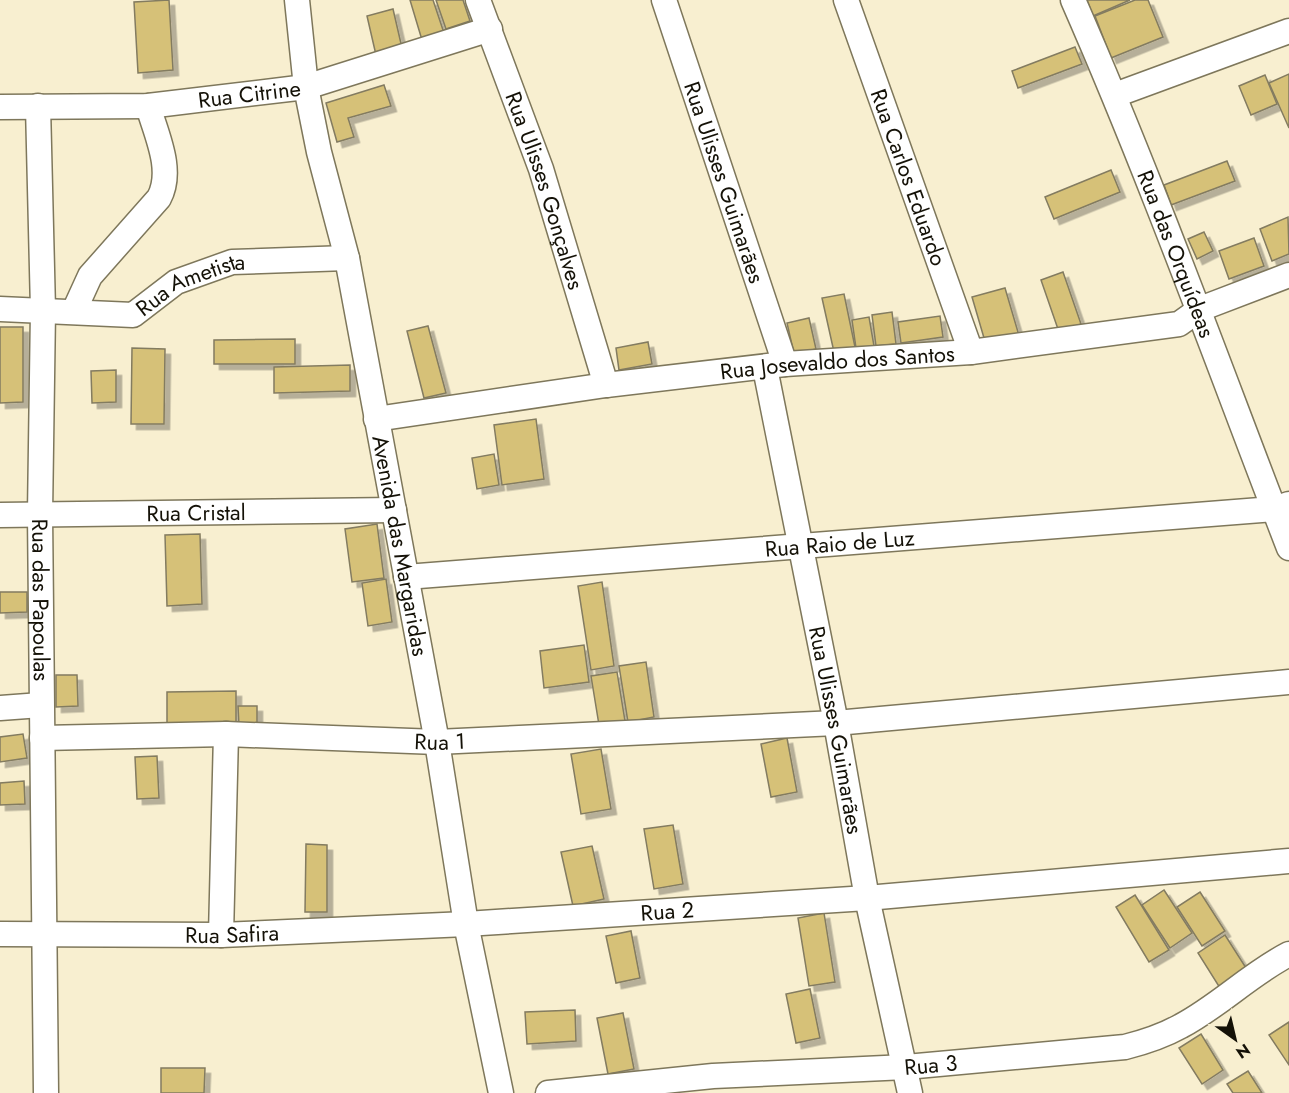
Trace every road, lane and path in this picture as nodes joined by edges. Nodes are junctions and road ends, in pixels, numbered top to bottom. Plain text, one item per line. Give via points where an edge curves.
1 (297, 0) edge
2 (478, 0) edge
3 (664, 0) edge
4 (846, 0) edge
5 (1073, 0) edge
6 (490, 29) junction
7 (1289, 31) edge
8 (306, 87) junction
9 (1115, 95) junction
10 (38, 106) junction
11 (148, 106) junction
12 (0, 107) edge
13 (347, 258) junction
14 (1289, 275) edge
15 (0, 309) edge
16 (1200, 309) junction
17 (43, 310) junction
18 (74, 311) junction
19 (971, 352) junction
20 (775, 366) junction
21 (606, 385) junction
22 (376, 419) junction
23 (1282, 506) edge
24 (394, 510) junction
25 (40, 514) junction
26 (0, 515) edge
27 (799, 546) junction
28 (1289, 548) edge
29 (406, 577) junction
30 (1289, 682) edge
31 (41, 705) junction
32 (0, 708) edge
33 (836, 723) junction
34 (226, 734) junction
35 (42, 738) junction
36 (437, 742) junction
37 (1289, 861) edge
38 (867, 898) junction
39 (466, 924) junction
40 (46, 933) junction
41 (0, 934) edge
42 (221, 935) junction
43 (1289, 954) edge
44 (906, 1067) junction
45 (714, 1085) edge
46 (46, 1093) edge
47 (501, 1093) edge
48 (548, 1093) edge
49 (910, 1093) edge

1 - 8 street, Avenida das Margaridas
2 - 6 street, Rua Ulisses Gonçalves
3 - 20 street, Rua Ulisses Guimarães
4 - 19 street, Rua Carlos Eduardo
5 - 9 street, Rua das Orquídeas
6 - 8 street, Rua Citrine
6 - 21 street, Rua Ulisses Gonçalves via 542,169
7 - 9 street
8 - 11 street, Rua Citrine
8 - 13 street, Avenida das Margaridas
9 - 16 street, Rua das Orquídeas
10 - 11 street, Rua Citrine
10 - 12 street, Rua Citrine
10 - 17 street, Rua das Papoulas
11 - 18 street via 166,174 165,186 159,198 90,276
13 - 18 street, Rua Ametista via 231,262 176,282 133,315
13 - 22 street, Avenida das Margaridas
14 - 16 street, Rua Josevaldo dos Santos
15 - 17 street, Rua Ametista
16 - 19 street, Rua Josevaldo dos Santos via 1179,324
16 - 23 street, Rua das Orquídeas
17 - 18 street, Rua Ametista
17 - 25 street, Rua das Papoulas
19 - 20 street, Rua Josevaldo dos Santos
20 - 21 street, Rua Josevaldo dos Santos
20 - 27 street, Rua Ulisses Guimarães
21 - 22 street, Rua Josevaldo dos Santos
22 - 24 street, Avenida das Margaridas
23 - 27 street, Rua Raio de Luz
23 - 28 street, Rua das Orquídeas
24 - 25 street, Rua Cristal
24 - 29 street, Avenida das Margaridas
25 - 26 street, Rua Cristal
25 - 31 street, Rua das Papoulas
27 - 29 street, Rua Raio de Luz
27 - 33 street, Rua Ulisses Guimarães
29 - 36 street, Avenida das Margaridas
30 - 33 street, Rua 1
31 - 32 street
31 - 35 street, Rua das Papoulas
33 - 36 street, Rua 1
33 - 38 street, Rua Ulisses Guimarães
34 - 35 street, Rua 1
34 - 36 street, Rua 1
34 - 42 street
35 - 40 street, Rua das Papoulas
36 - 39 street, Avenida das Margaridas
37 - 38 street, Rua 2
38 - 39 street, Rua 2
38 - 44 street, Rua Ulisses Guimarães
39 - 42 street, Rua Safira
39 - 47 street, Avenida das Margaridas
40 - 41 street, Rua Safira
40 - 42 street, Rua Safira
40 - 46 street, Rua das Papoulas
43 - 44 street, Rua 3 via 1184,1025 1159,1037 1125,1047
44 - 45 street, Rua 3
44 - 49 street, Rua Ulisses Guimarães
45 - 48 street, Rua 3

